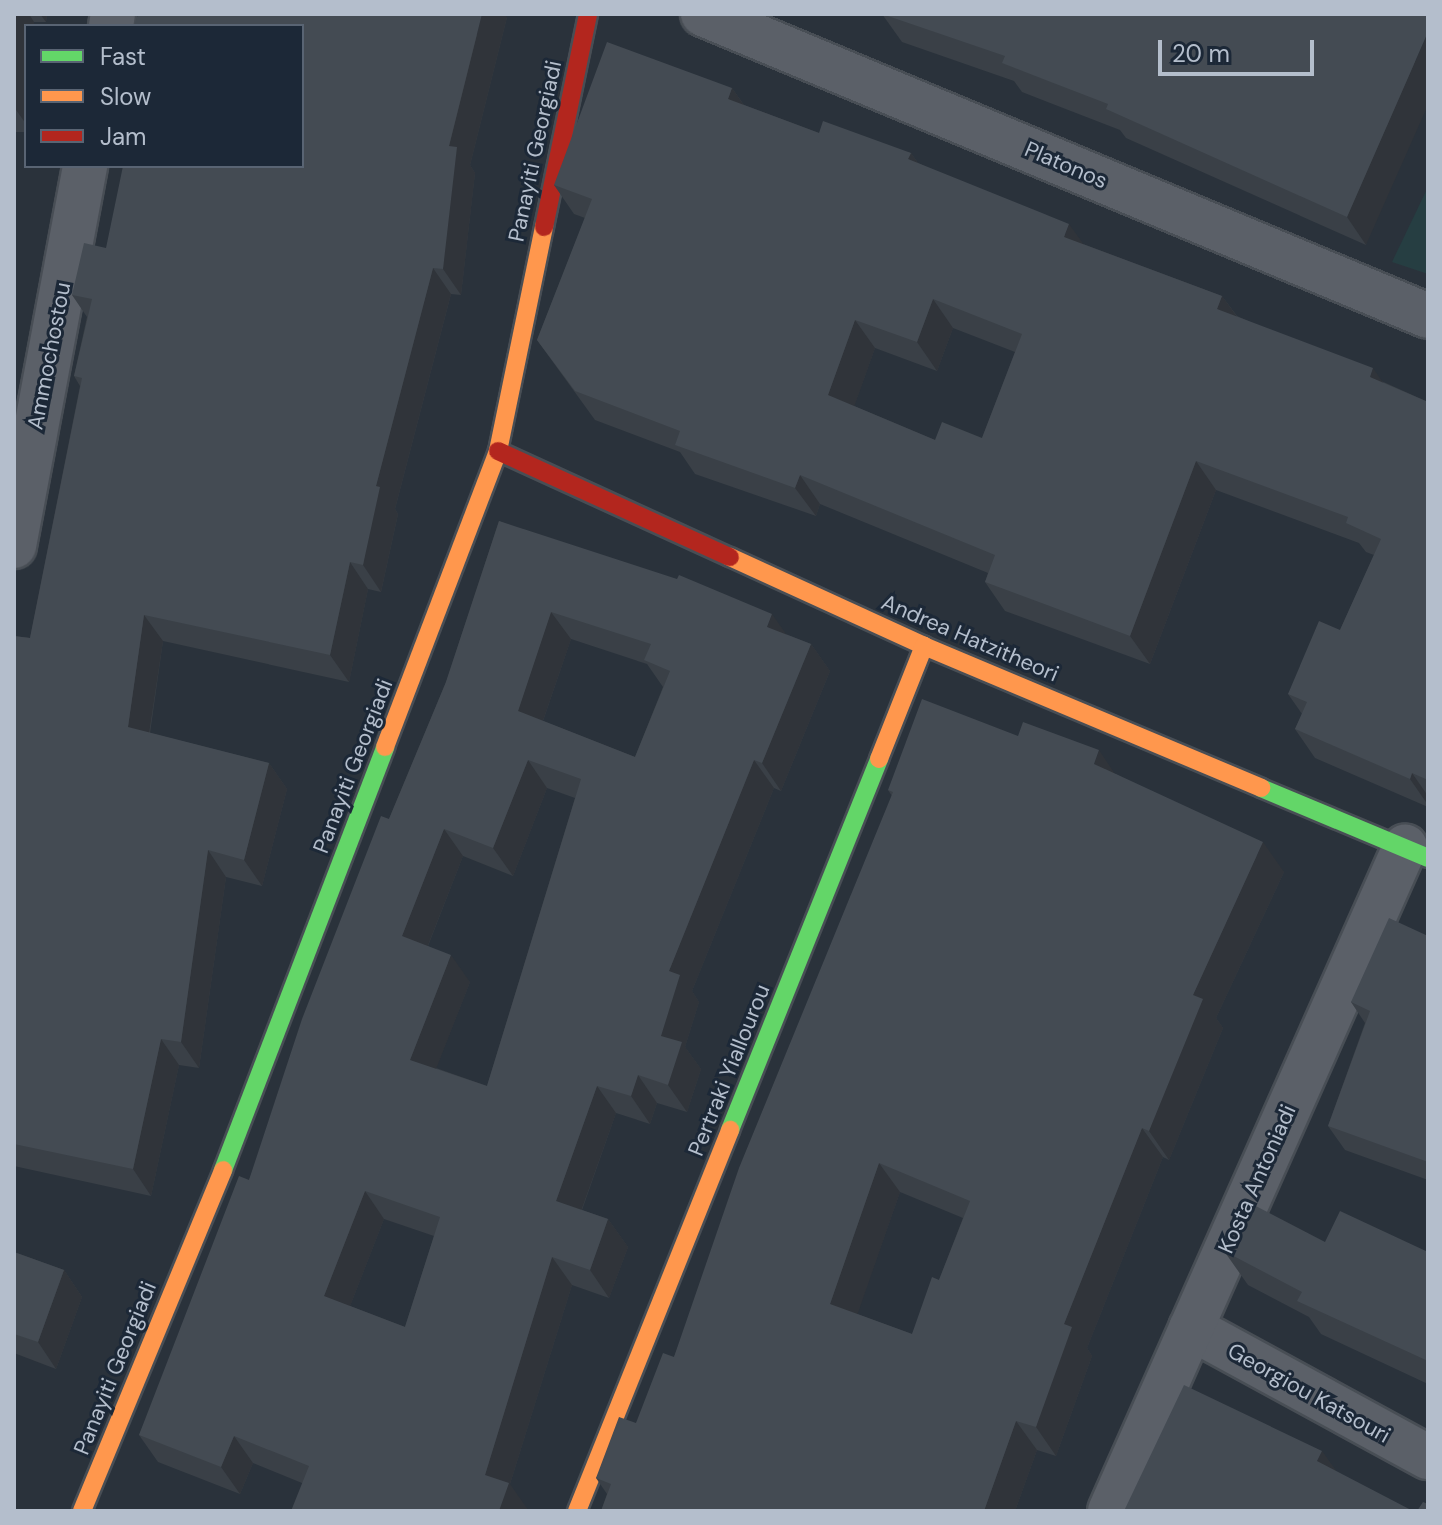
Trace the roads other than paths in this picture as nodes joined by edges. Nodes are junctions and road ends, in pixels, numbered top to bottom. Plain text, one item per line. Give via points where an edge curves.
1 (588, 14) edge
2 (703, 14) edge
3 (85, 168) edge
4 (1428, 316) edge
5 (498, 451) junction
6 (14, 546) edge
7 (924, 646) junction
8 (1416, 853) edge
9 (1191, 1328) junction
10 (1428, 1457) edge
11 (82, 1511) edge
12 (577, 1511) edge
13 (1110, 1511) edge

1 - 5 street, Panayiti Georgiadi
2 - 4 street, Platonos
3 - 6 street, Ammochostou
5 - 7 street, Andrea Hatzitheori
5 - 11 street, Panayiti Georgiadi via 239,1132
7 - 8 street, Andrea Hatzitheori
7 - 12 street, Pertraki Yiallourou
8 - 9 street, Kosta Antoniadi
9 - 10 street, Georgiou Katsouri
9 - 13 street, Kosta Antoniadi

